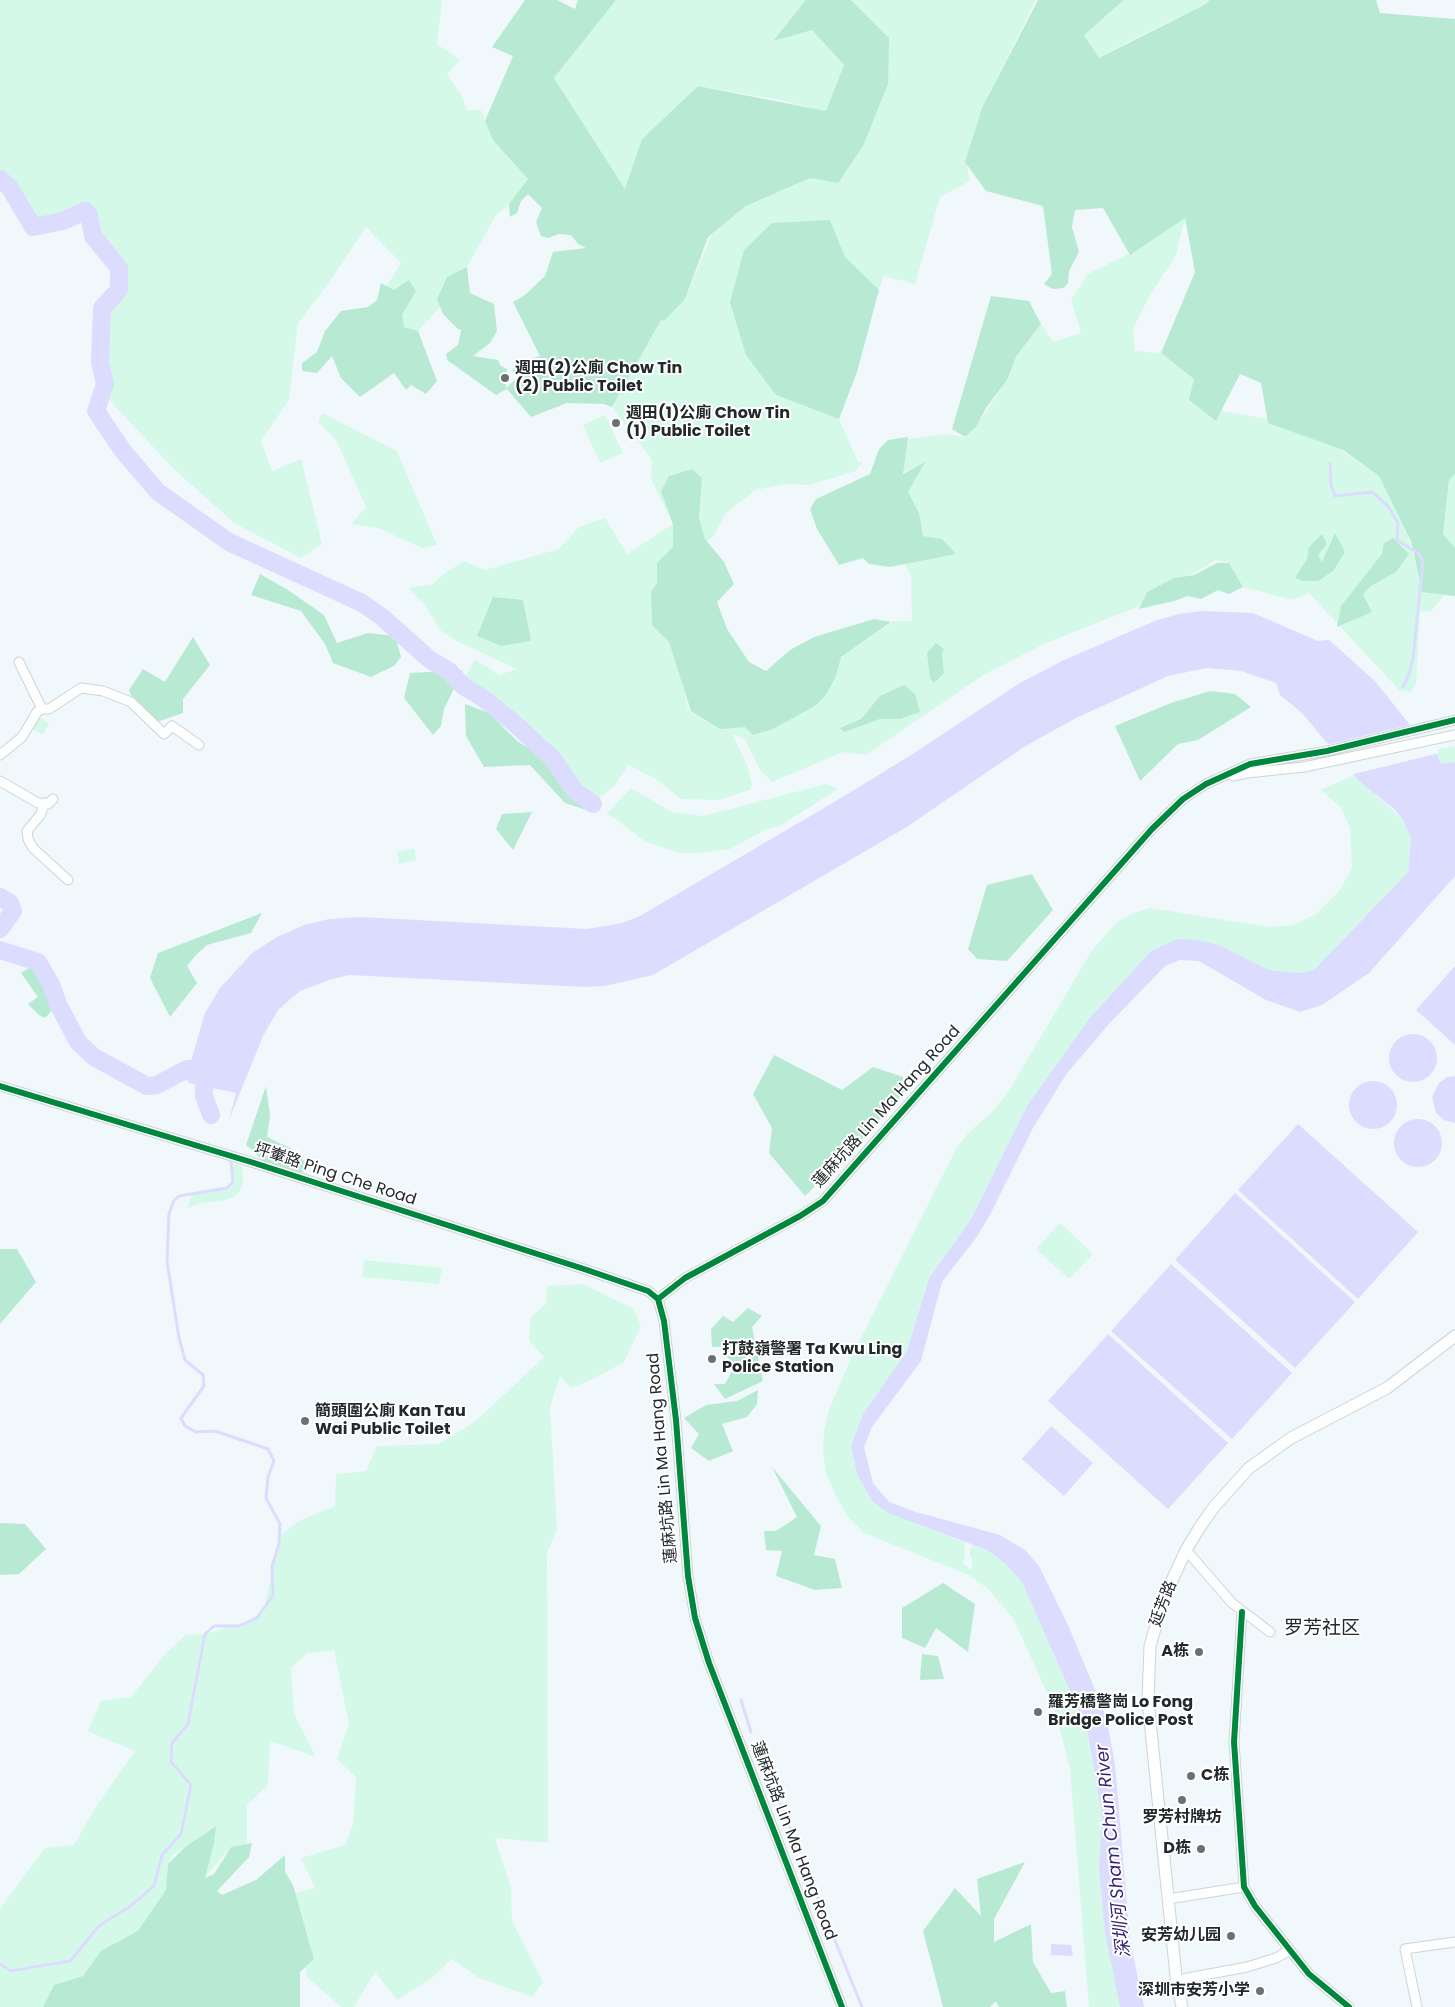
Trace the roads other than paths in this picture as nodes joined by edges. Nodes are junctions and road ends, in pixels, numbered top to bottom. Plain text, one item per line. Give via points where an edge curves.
1 (19, 662) dead end
2 (42, 709) junction
3 (1455, 720) edge
4 (1455, 735) edge
5 (199, 745) dead end
6 (0, 755) edge
7 (1218, 778) junction
8 (0, 781) edge
9 (54, 799) dead end
10 (44, 803) junction
11 (68, 880) dead end
12 (0, 1086) edge
13 (658, 1299) junction
14 (1455, 1336) edge
15 (1186, 1550) junction
16 (1242, 1612) junction
17 (1270, 1632) dead end
18 (1244, 1886) junction
19 (1168, 1899) junction
20 (1455, 1942) edge
21 (1290, 1950) junction
22 (1177, 1980) junction
23 (842, 2007) edge
24 (1182, 2007) edge
25 (1349, 2007) edge
26 (1417, 2007) edge

1 - 2 street
2 - 5 street via 49,709 81,688 103,691 131,702 164,734 172,726
2 - 6 street via 34,715 22,737
3 - 7 street, 蓮麻坑路 Lin Ma Hang Road via 1327,751 1250,764
4 - 7 street, 蓮麻坑路 Lin Ma Hang Road via 1329,762
7 - 13 street, 蓮麻坑路 Lin Ma Hang Road via 1170,809 822,1201 685,1278
8 - 10 street via 38,803
9 - 10 street
10 - 11 street via 41,814 27,831 28,838 34,848
12 - 13 street, 坪輋路 Ping Che Road via 251,1162 629,1284 648,1291
13 - 23 street, 蓮麻坑路 Lin Ma Hang Road via 664,1321 676,1420 688,1576 695,1618 709,1663
14 - 15 main road, 延芳路 via 1387,1388 1291,1438 1249,1468 1214,1507
15 - 16 street
15 - 19 main road, 延芳路 via 1154,1626 1148,1670 1152,1748
16 - 17 street
16 - 18 street via 1234,1742
18 - 19 street
18 - 21 street via 1255,1906
19 - 22 main road, 延芳路
20 - 26 street via 1405,1949
21 - 22 street via 1247,1967
21 - 25 street via 1310,1974
22 - 24 main road, 延芳路

